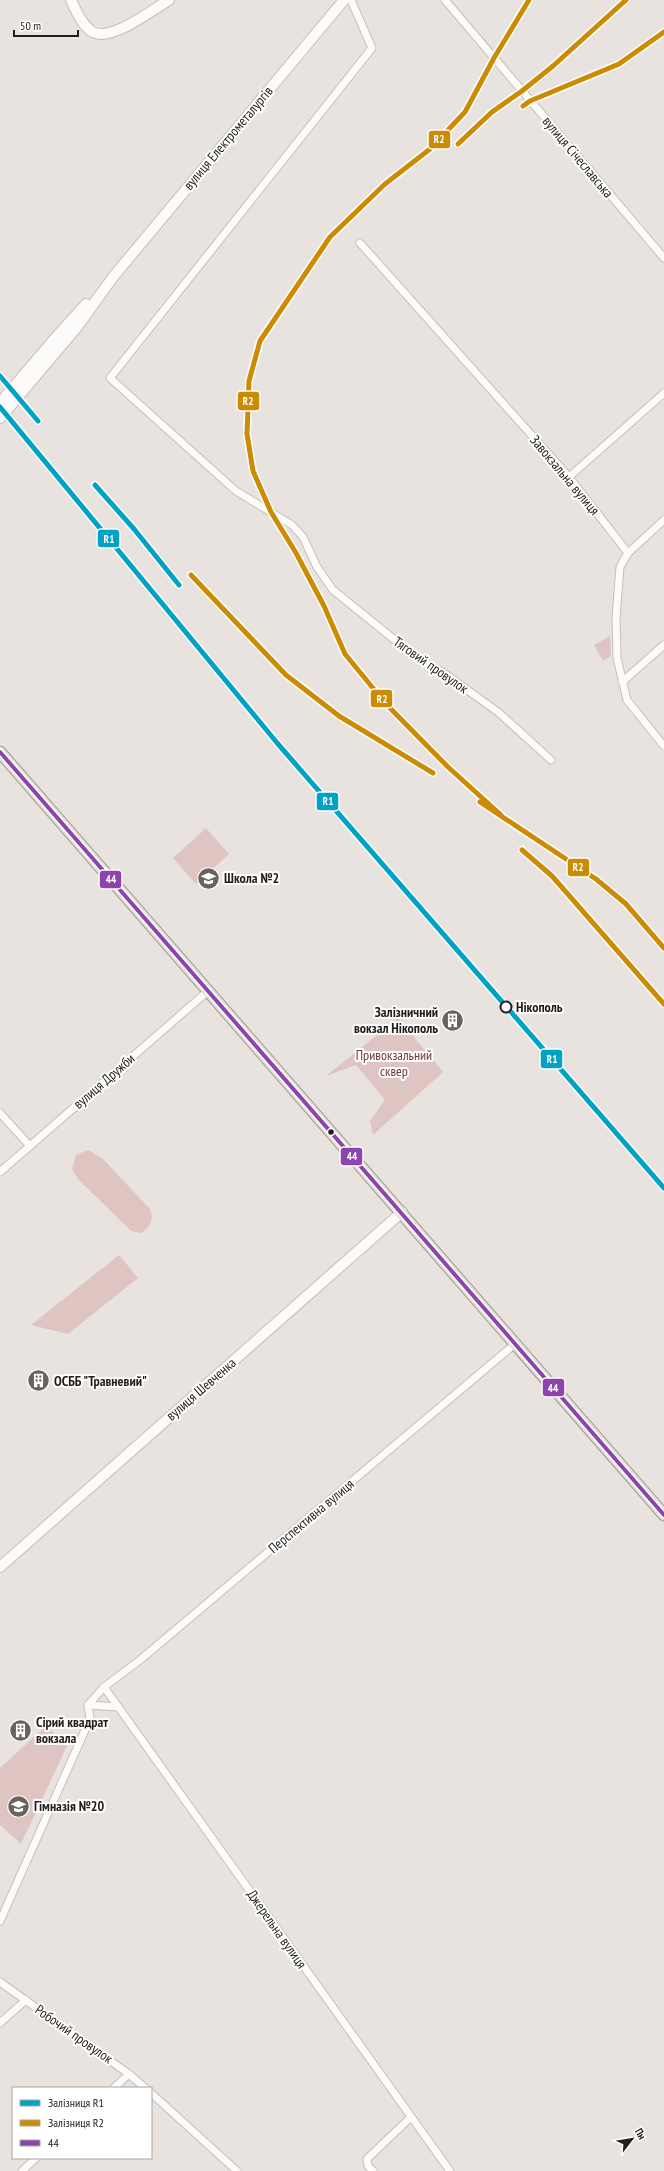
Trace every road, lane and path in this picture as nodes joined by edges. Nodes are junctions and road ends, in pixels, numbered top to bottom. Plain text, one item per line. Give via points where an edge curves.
1 (70, 0) edge
2 (169, 0) edge
3 (344, 0) edge
4 (351, 0) edge
5 (445, 0) edge
6 (360, 243) dead end
7 (664, 258) edge
8 (61, 338) junction
9 (664, 393) edge
10 (0, 403) edge
11 (0, 418) edge
12 (569, 477) junction
13 (664, 520) edge
14 (628, 553) junction
15 (664, 645) edge
16 (622, 682) junction
17 (664, 746) edge
18 (0, 752) edge
19 (551, 760) dead end
20 (208, 991) junction
21 (0, 1113) edge
22 (30, 1146) junction
23 (0, 1172) edge
24 (402, 1212) junction
25 (516, 1343) junction
26 (664, 1515) edge
27 (0, 1567) edge
28 (104, 1687) junction
29 (88, 1705) junction
30 (118, 1707) junction
31 (0, 1921) edge
32 (0, 1982) edge
33 (26, 2000) junction
34 (0, 2023) edge
35 (129, 2074) junction
36 (115, 2087) edge
37 (144, 2087) edge
38 (152, 2094) edge
39 (410, 2117) junction
40 (35, 2159) edge
41 (22, 2171) edge
42 (237, 2171) edge
43 (372, 2171) edge
44 (450, 2171) edge

1 - 2 street via 82,22 92,31 106,34 118,31
3 - 8 street, вулиця Електрометалургів
4 - 19 street, Тяговий провулок via 372,48 110,378 236,491 292,525 303,537 317,567 333,590 422,662 441,672 498,712
5 - 7 street, вулиця Січеславська
6 - 12 street, Завокзальна вулиця
8 - 10 street
8 - 11 street
9 - 12 street
12 - 14 street, Завокзальна вулиця
13 - 14 street
14 - 16 street via 620,567 616,618 617,658
15 - 16 street
16 - 17 street via 627,700
18 - 20 main road
20 - 22 street, вулиця Дружби
20 - 24 main road
21 - 22 street
22 - 23 street, вулиця Дружби
24 - 25 main road
24 - 27 street, вулиця Шевченка
25 - 26 main road
25 - 28 street, Перспективна вулиця via 146,1655
28 - 29 street
28 - 30 street, Джерельна вулиця
29 - 30 street
29 - 31 street via 90,1719
30 - 39 street, Джерельна вулиця
32 - 33 street, Робочий провулок
33 - 34 street
33 - 35 street, Робочий провулок
35 - 36 street
35 - 37 street, Робочий провулок
38 - 42 street
39 - 43 street via 367,2159
39 - 44 street, Джерельна вулиця
40 - 41 street

